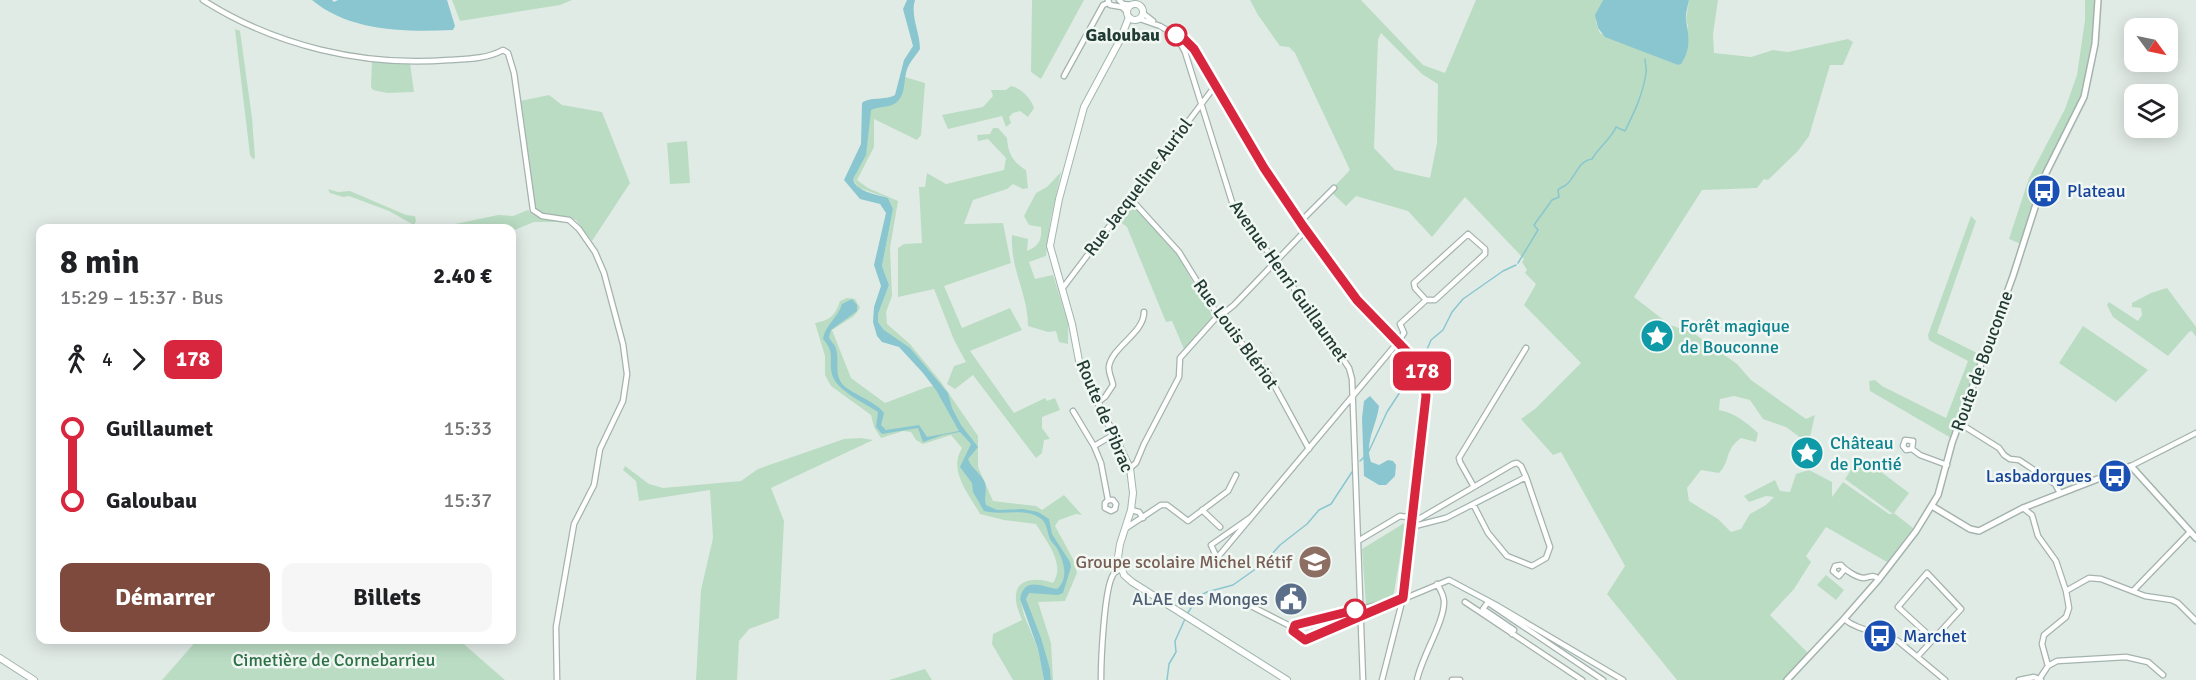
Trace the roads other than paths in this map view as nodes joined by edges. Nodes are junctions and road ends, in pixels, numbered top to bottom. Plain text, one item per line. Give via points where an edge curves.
1 (203, 0) edge
2 (1119, 0) edge
3 (1144, 0) edge
4 (2098, 0) edge
5 (1108, 1) edge
6 (1136, 11) edge
7 (1176, 35) junction
8 (1064, 76) dead end
9 (1215, 86) junction
10 (1201, 104) junction
11 (1334, 188) dead end
12 (1130, 198) junction
13 (1300, 222) junction
14 (1306, 230) junction
15 (1275, 262) junction
16 (1062, 289) junction
17 (1426, 300) junction
18 (1144, 312) dead end
19 (1219, 317) junction
20 (1214, 320) dead end
21 (1398, 342) junction
22 (1526, 348) dead end
23 (1353, 395) junction
24 (1098, 402) junction
25 (1073, 411) dead end
26 (1959, 423) junction
27 (2196, 433) edge
28 (1115, 434) junction
29 (1094, 446) junction
30 (1309, 449) junction
31 (1912, 449) dead end
32 (1947, 465) junction
33 (2131, 466) junction
34 (1130, 468) junction
35 (1236, 476) dead end
36 (1526, 477) junction
37 (1474, 487) junction
38 (2060, 493) junction
39 (1108, 500) dead end
40 (1473, 504) junction
41 (2034, 504) junction
42 (1932, 506) junction
43 (2023, 508) junction
44 (1131, 510) junction
45 (1202, 510) junction
46 (2032, 515) junction
47 (1251, 517) junction
48 (1143, 518) junction
49 (1412, 519) junction
50 (1220, 527) dead end
51 (1411, 527) junction
52 (1126, 528) junction
53 (2190, 532) junction
54 (2196, 538) edge
55 (1358, 540) junction
56 (1120, 569) junction
57 (1844, 570) dead end
58 (1879, 579) junction
59 (1437, 584) junction
60 (2066, 591) junction
61 (2133, 591) junction
62 (1403, 598) junction
63 (1394, 601) junction
64 (1243, 602) dead end
65 (1465, 602) dead end
66 (1488, 602) junction
67 (1361, 609) junction
68 (1361, 616) junction
69 (1844, 619) junction
70 (2196, 621) edge
71 (1294, 628) junction
72 (1512, 634) junction
73 (1933, 639) junction
74 (1918, 656) junction
75 (0, 658) edge
76 (2048, 666) junction
77 (2163, 675) dead end
78 (2041, 679) edge
79 (34, 680) edge
80 (557, 680) edge
81 (1101, 680) edge
82 (1287, 680) edge
83 (1363, 680) edge
84 (1382, 680) edge
85 (1417, 680) edge
86 (1452, 680) edge
87 (1461, 680) edge
88 (1582, 680) edge
89 (1603, 680) edge
90 (1623, 680) edge
91 (1787, 680) edge
92 (1946, 680) edge
93 (2019, 680) edge

1 - 80 street via 260,30 330,52 416,62 469,59 503,50 508,53 532,210 542,216 569,220 595,252 627,362 623,401 600,449 594,485 574,524 556,627
2 - 6 street
3 - 6 main road, Route de Pibrac
4 - 26 street, Route de Bouconne via 2095,44 2084,97 2046,173
5 - 6 street via 1110,5
5 - 8 street
6 - 7 street
6 - 16 main road, Route de Pibrac via 1084,107 1059,199 1050,246
7 - 9 street via 1194,49
7 - 10 street, Avenue Henri Guillaumet
9 - 10 street, Rue Jacqueline Auriol
9 - 13 street
10 - 12 street, Rue Jacqueline Auriol
10 - 15 street, Avenue Henri Guillaumet via 1232,202
11 - 13 street
12 - 16 street, Rue Jacqueline Auriol
12 - 19 street, Rue Louis Blériot via 1179,252
13 - 14 street
14 - 15 street
14 - 21 street via 1357,300
15 - 19 street
15 - 23 street, Avenue Henri Guillaumet via 1349,368
16 - 24 main road, Route de Pibrac via 1080,366
17 - 17 street via 1435,300 1485,254 1485,249 1470,235 1414,283
17 - 21 street via 1400,324 1404,333
18 - 24 street via 1111,361 1113,385
19 - 30 street, Rue Louis Blériot via 1267,372
20 - 34 street via 1180,358 1179,377
21 - 23 street
21 - 49 street via 1416,361 1425,381
22 - 37 street via 1460,458
23 - 30 street
23 - 55 street, Avenue Henri Guillaumet
24 - 28 main road, Route de Pibrac
25 - 29 street
26 - 32 street, Route de Bouconne
26 - 38 street via 2010,459 2019,460 2055,484
27 - 33 street
28 - 29 street
28 - 34 main road, Route de Pibrac
29 - 39 street
30 - 47 street
31 - 32 street
32 - 42 street, Route de Bouconne
33 - 38 street
33 - 53 street
34 - 44 main road, Route de Pibrac
35 - 45 street via 1228,491
36 - 37 street via 1519,464 1513,464
36 - 40 street
36 - 40 street via 1550,547 1546,558 1534,566 1504,554
37 - 49 street via 1419,519
38 - 41 street
40 - 51 street via 1446,518
41 - 43 street
41 - 46 street
42 - 43 street via 1980,531
42 - 58 street, Route de Bouconne
43 - 46 street
44 - 48 street
44 - 52 main road, Route de Pibrac
45 - 48 street via 1188,521 1167,505 1161,505
45 - 50 street
46 - 60 street via 2038,536 2056,561
47 - 47 street via 1211,545 1217,558 1244,525
48 - 52 street
49 - 51 street
49 - 55 street via 1400,516
51 - 62 street
52 - 56 main road, Route de Pibrac via 1118,557
53 - 54 street
53 - 61 street
55 - 67 street, Avenue Henri Guillaumet
56 - 81 street via 1110,583 1102,636
56 - 82 main road via 1132,582
57 - 58 street
58 - 69 street, Route de Bouconne
59 - 62 street
59 - 66 street via 1455,582
59 - 85 street via 1444,604
60 - 61 street via 2089,578
60 - 76 street via 2066,617 2044,635 2042,644
61 - 70 street via 2172,600
62 - 63 street
62 - 84 street
63 - 67 street
63 - 68 street
64 - 71 street
65 - 72 street
66 - 72 street via 1483,609 1514,630
66 - 89 street
66 - 90 street
67 - 68 street, Avenue Henri Guillaumet
67 - 71 street
68 - 71 street via 1305,640
68 - 83 street, Avenue Henri Guillaumet
69 - 74 street via 1891,637
69 - 91 street, Route de Bouconne
72 - 88 street
73 - 73 street via 1961,609 1927,573 1898,608
73 - 74 street
74 - 92 street
75 - 79 main road
76 - 77 street via 2063,659 2126,657 2148,663
76 - 78 street
78 - 93 street
86 - 87 street

